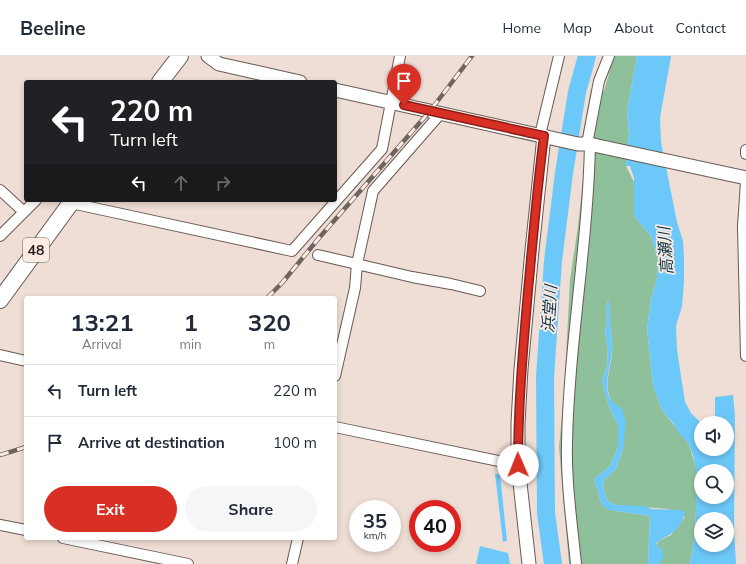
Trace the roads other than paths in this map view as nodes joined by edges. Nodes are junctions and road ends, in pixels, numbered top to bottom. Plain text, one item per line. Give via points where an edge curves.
1 (180, 56) edge
2 (208, 56) edge
3 (400, 56) edge
4 (559, 56) edge
5 (608, 56) edge
6 (162, 80) edge
7 (291, 80) edge
8 (337, 90) edge
9 (391, 102) junction
10 (441, 114) junction
11 (542, 136) junction
12 (588, 144) junction
13 (746, 150) edge
14 (746, 154) edge
15 (745, 179) edge
16 (0, 190) edge
17 (337, 200) edge
18 (34, 202) edge
19 (71, 202) edge
20 (76, 202) edge
21 (335, 202) edge
22 (23, 211) junction
23 (0, 236) edge
24 (318, 255) dead end
25 (357, 264) junction
26 (480, 291) dead end
27 (0, 300) edge
28 (0, 355) edge
29 (746, 356) edge
30 (24, 361) edge
31 (337, 367) edge
32 (337, 427) edge
33 (518, 465) junction
34 (0, 525) edge
35 (24, 530) edge
36 (73, 540) edge
37 (298, 540) edge
38 (188, 564) edge
39 (292, 564) edge
40 (529, 564) edge
41 (576, 564) edge

1 - 6 main road
2 - 7 street via 219,64
3 - 9 street
4 - 11 street
5 - 12 street via 599,81
8 - 9 street
9 - 10 street
9 - 17 street via 382,149
10 - 11 street
10 - 25 street via 373,191
11 - 12 street
11 - 33 street via 521,369
12 - 15 street
12 - 41 street via 589,185 567,444
13 - 14 street
15 - 29 street via 743,226
16 - 22 street
18 - 22 street
19 - 27 main road, 48
20 - 21 street via 292,251
22 - 23 street
24 - 25 street
25 - 26 street
25 - 31 street via 355,288
28 - 30 street
32 - 33 street
33 - 40 street
34 - 35 street
36 - 38 street
37 - 39 street

